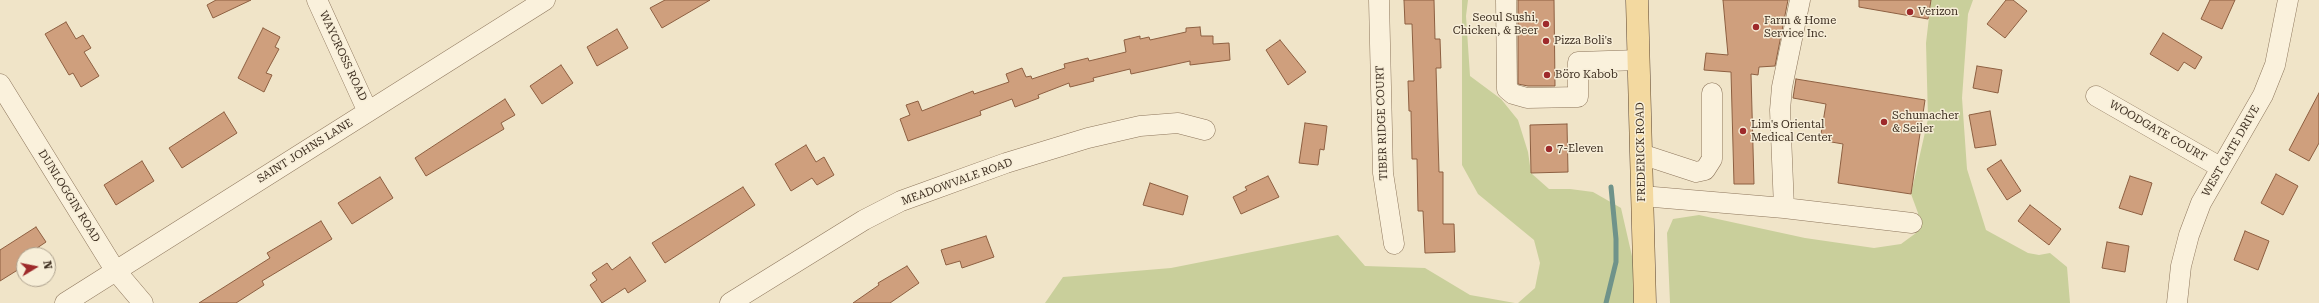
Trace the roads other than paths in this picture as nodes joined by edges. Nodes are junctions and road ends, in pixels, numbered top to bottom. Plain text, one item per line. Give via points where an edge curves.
1 (317, 0) edge
2 (545, 0) edge
3 (1378, 0) edge
4 (1506, 0) edge
5 (1637, 0) edge
6 (1800, 0) edge
7 (2288, 0) edge
8 (1639, 60) junction
9 (0, 84) edge
10 (1712, 93) dead end
11 (2096, 96) dead end
12 (368, 112) junction
13 (1205, 130) dead end
14 (1641, 154) junction
15 (2220, 167) junction
16 (1642, 196) junction
17 (1784, 208) junction
18 (1912, 224) dead end
19 (1394, 244) dead end
20 (115, 270) junction
21 (65, 303) edge
22 (144, 303) edge
23 (730, 303) edge
24 (1645, 303) edge
25 (2176, 303) edge

1 - 12 street, WAYCROSS ROAD
2 - 12 street, SAINT JOHNS LANE
3 - 19 street, TIBER RIDGE COURT via 1383,173
4 - 8 street via 1507,89 1513,94 1528,98 1578,97 1578,62
5 - 8 main road, FREDERICK ROAD
6 - 17 street via 1782,87 1780,110
7 - 15 street, WEST GATE DRIVE via 2274,66 2262,95
8 - 14 main road, FREDERICK ROAD
9 - 20 street, DUNLOGGIN ROAD
10 - 14 street via 1712,159 1705,170 1696,172
11 - 15 street, WOODGATE COURT
12 - 20 street, SAINT JOHNS LANE
13 - 23 street, MEADOWVALE ROAD via 1178,123 1140,126 1066,144 933,189 864,220
14 - 16 main road, FREDERICK ROAD
15 - 25 street, WEST GATE DRIVE via 2201,203 2189,235 2181,266
16 - 17 street
16 - 24 main road, FREDERICK ROAD
17 - 18 street
20 - 21 street, SAINT JOHNS LANE
20 - 22 street, DUNLOGGIN ROAD

